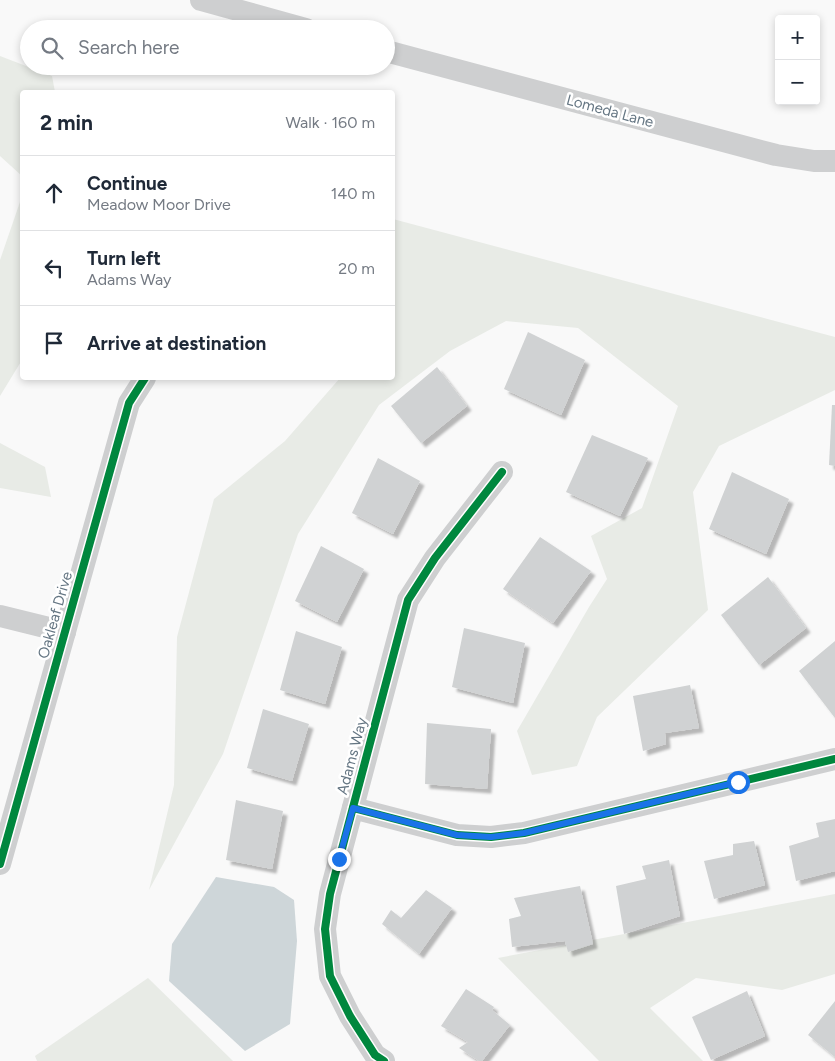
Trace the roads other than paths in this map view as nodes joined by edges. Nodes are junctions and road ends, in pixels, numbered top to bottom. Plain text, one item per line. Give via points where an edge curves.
1 (200, 0) edge
2 (273, 20) edge
3 (395, 53) edge
4 (835, 161) edge
5 (144, 380) edge
6 (502, 472) dead end
7 (0, 616) edge
8 (65, 632) junction
9 (835, 759) edge
10 (353, 808) junction
11 (0, 864) edge
12 (384, 1061) edge

1 - 2 street
3 - 4 street, Lomeda Lane via 776,155
5 - 8 street, Oakleaf Drive via 129,403
6 - 10 street, Adams Way via 435,558 408,600
7 - 8 street
8 - 11 street, Oakleaf Drive
9 - 10 street via 524,833 491,837 457,835
10 - 12 street, Adams Way via 330,894 325,929 330,976 350,1016 375,1055

